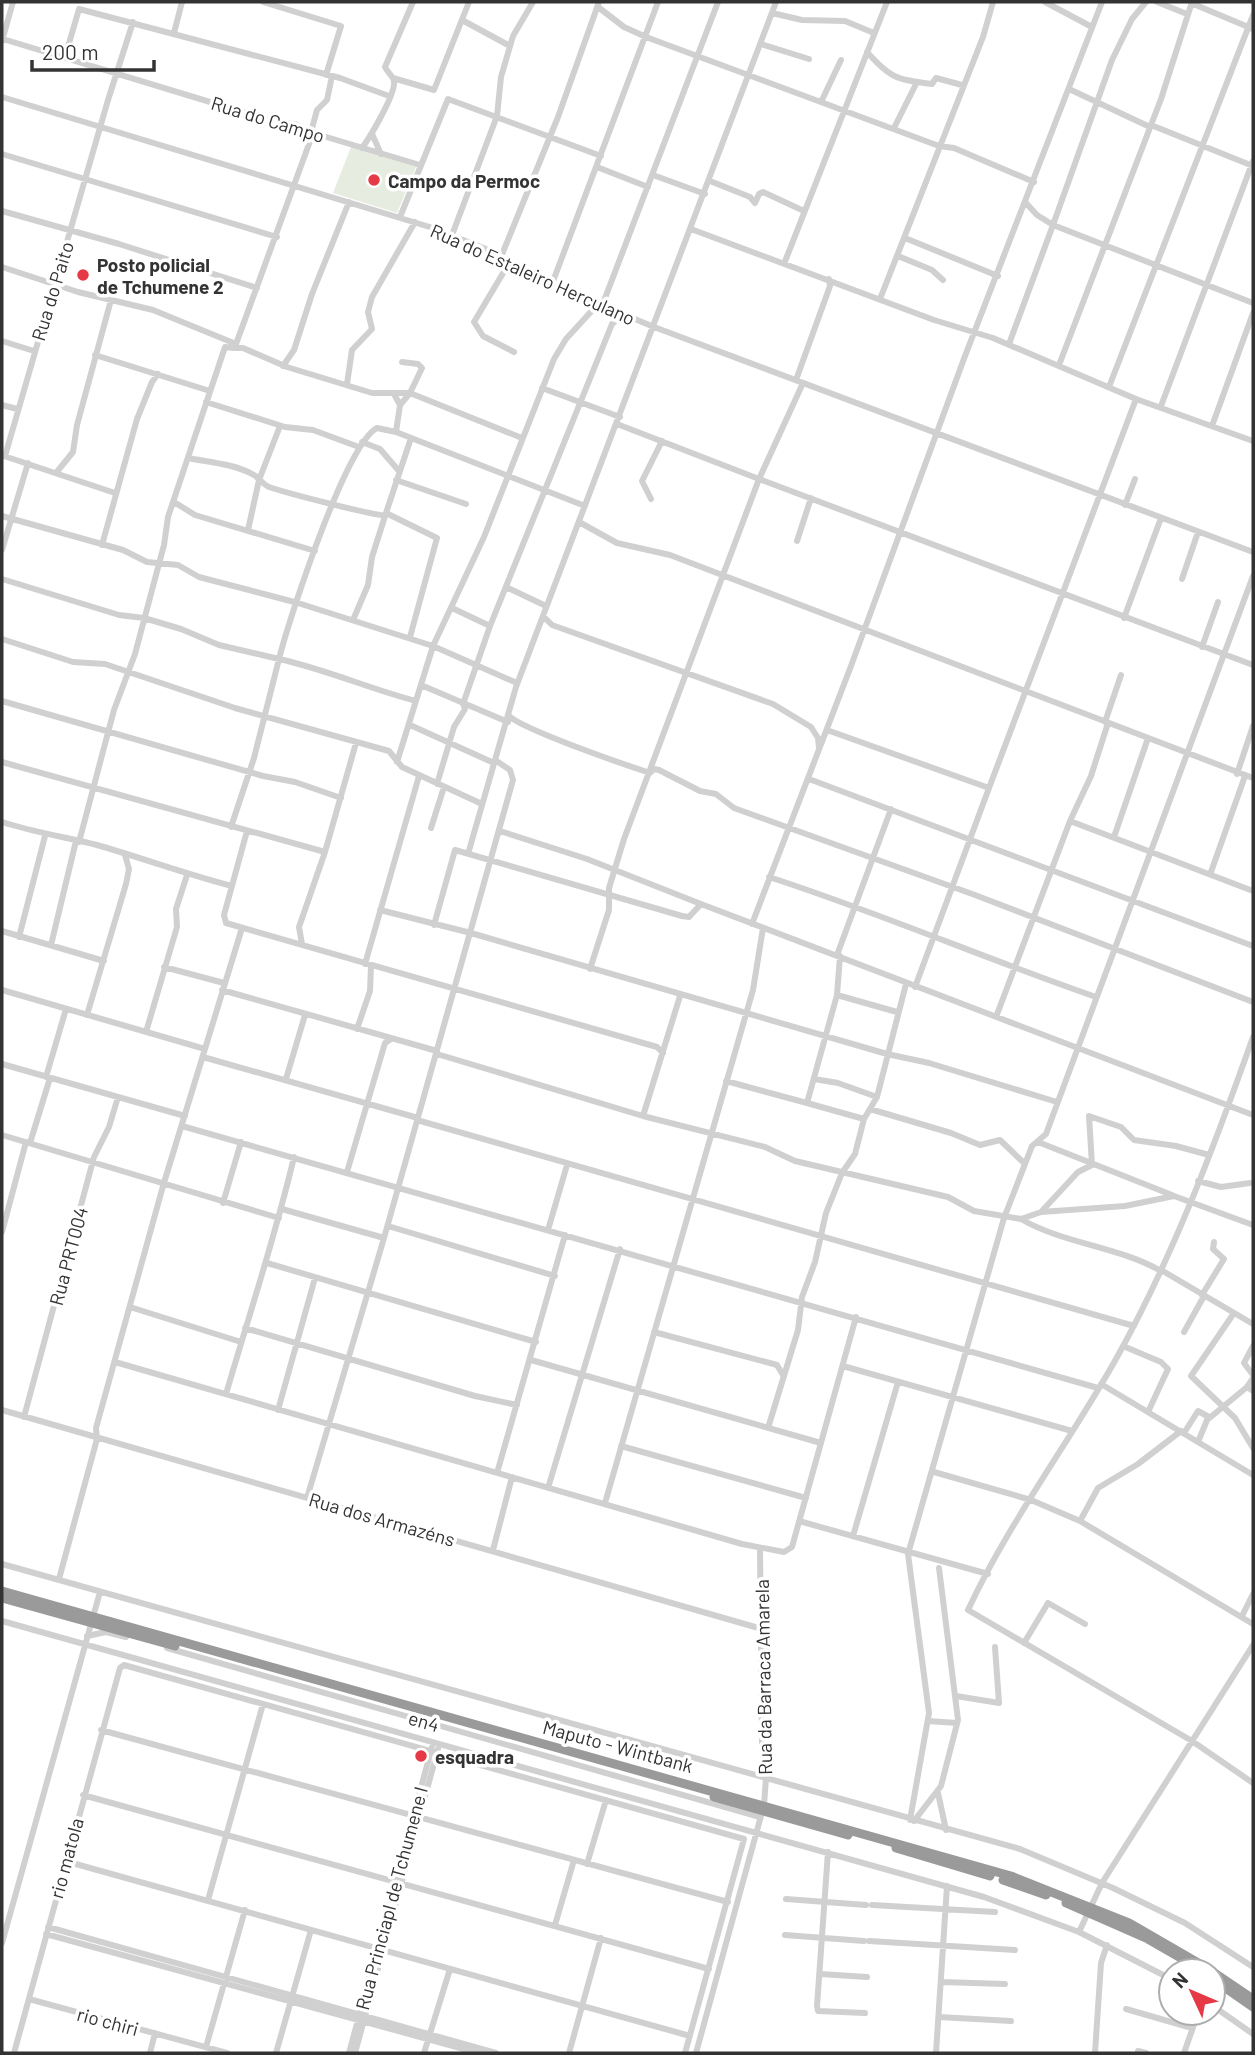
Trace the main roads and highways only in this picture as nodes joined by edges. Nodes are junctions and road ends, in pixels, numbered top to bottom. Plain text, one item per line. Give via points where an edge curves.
1 (2, 1591) edge
2 (2, 1598) edge
3 (93, 1620) junction
4 (1090, 1909) junction
5 (1178, 1957) edge
6 (1188, 1957) edge
7 (1227, 1982) edge
8 (1227, 1989) edge
9 (1253, 1999) edge
10 (1253, 2007) edge

1 - 3 highway, Maputo - Wintbank
2 - 3 highway, Maputo - Wintbank
3 - 4 highway, Maputo - Wintbank via 762,1811 1011,1875
4 - 5 highway, Maputo - Wintbank
4 - 6 highway, Maputo - Wintbank via 1151,1934
7 - 9 highway, Maputo - Wintbank
8 - 10 highway

